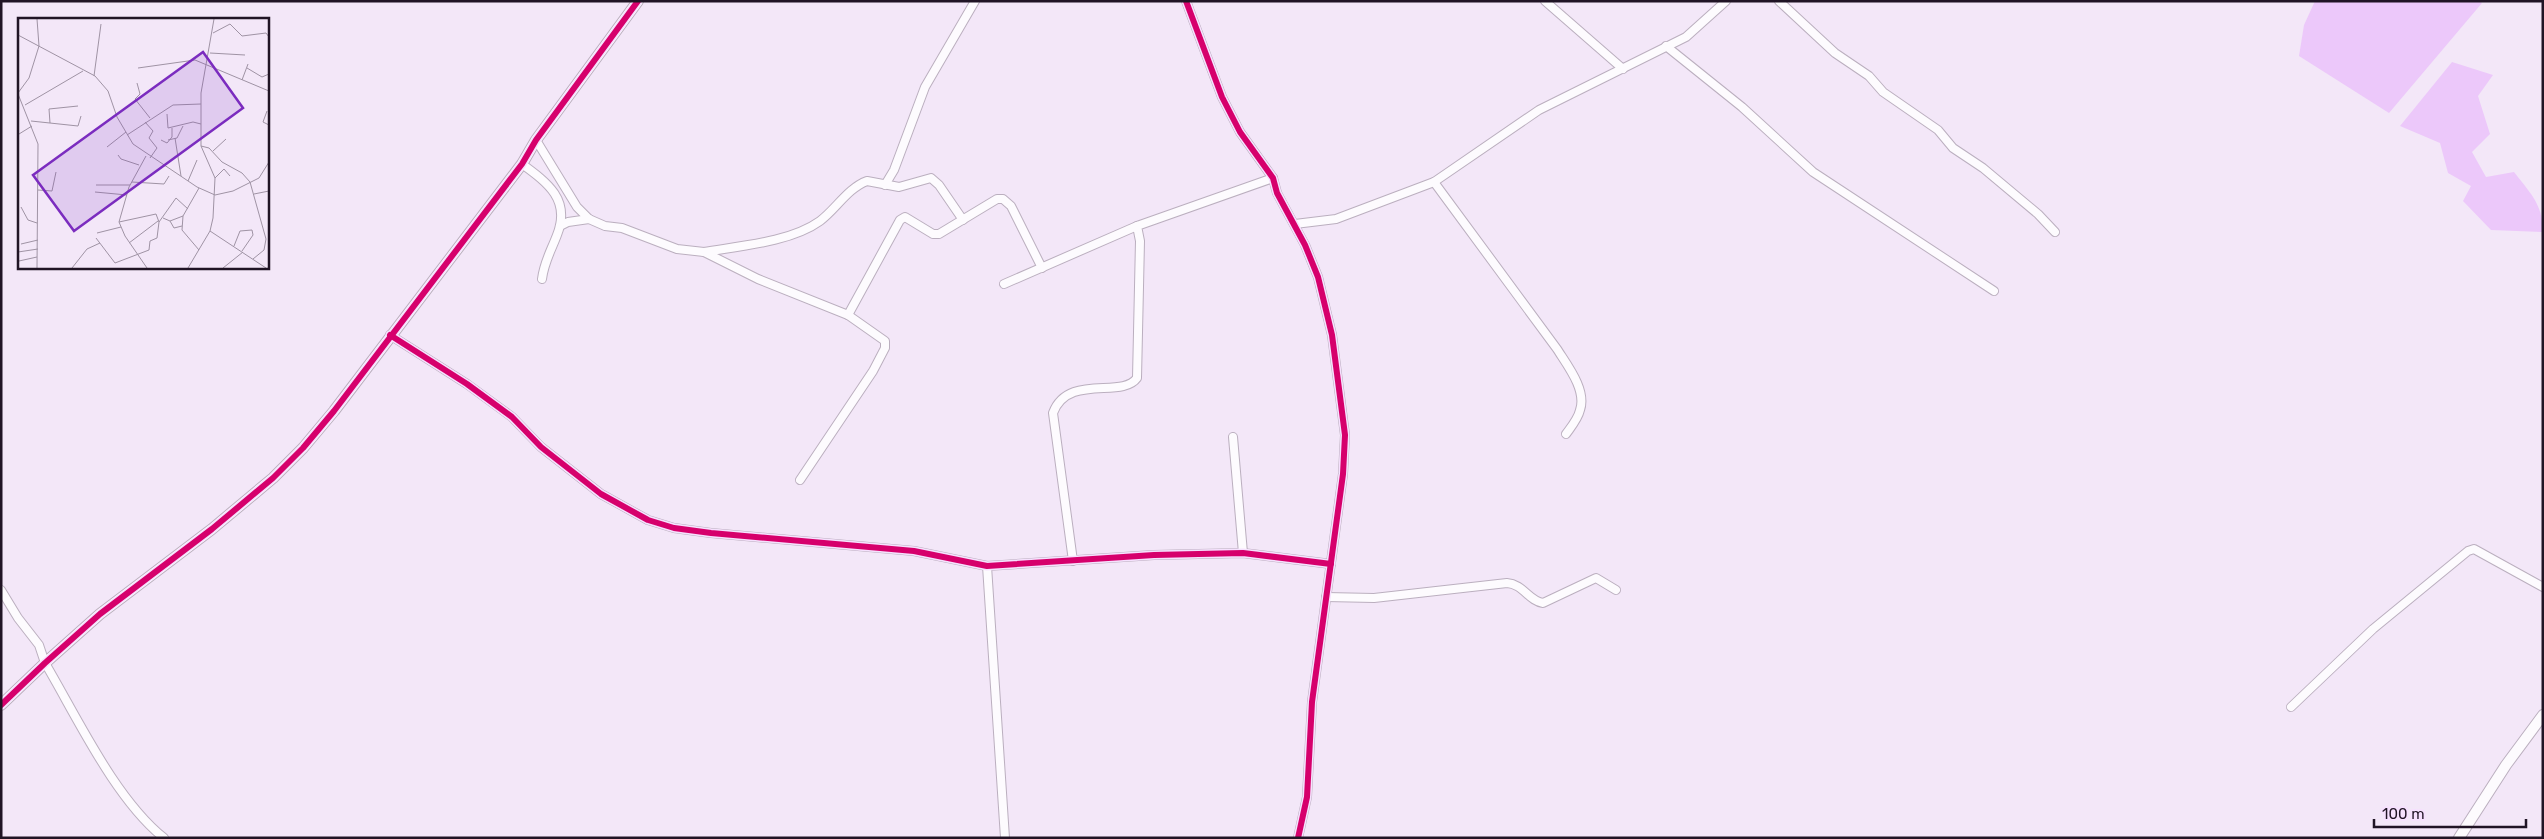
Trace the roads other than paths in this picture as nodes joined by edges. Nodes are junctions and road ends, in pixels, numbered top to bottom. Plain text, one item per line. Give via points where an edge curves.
1 (638, 1) edge
2 (975, 1) edge
3 (1186, 1) edge
4 (1546, 1) edge
5 (1726, 1) edge
6 (1779, 1) edge
7 (1666, 46) junction
8 (1623, 69) junction
9 (536, 140) junction
10 (522, 164) junction
11 (1273, 178) junction
12 (1434, 182) junction
13 (885, 185) junction
14 (589, 219) junction
15 (963, 220) junction
16 (1295, 224) junction
17 (560, 226) junction
18 (1137, 226) junction
19 (2055, 232) dead end
20 (704, 252) junction
21 (1042, 268) junction
22 (542, 279) dead end
23 (1004, 284) dead end
24 (1994, 291) dead end
25 (848, 315) junction
26 (390, 335) junction
27 (1566, 434) dead end
28 (1234, 437) dead end
29 (800, 480) dead end
30 (1243, 553) junction
31 (1073, 561) junction
32 (1331, 564) junction
33 (987, 566) junction
34 (2543, 587) edge
35 (1, 590) edge
36 (1616, 590) dead end
37 (1326, 597) junction
38 (45, 663) junction
39 (1, 705) edge
40 (2291, 707) dead end
41 (2543, 715) edge
42 (164, 838) edge
43 (1005, 838) edge
44 (1298, 838) edge
45 (2460, 838) edge

1 - 9 street
2 - 13 street via 925,87 894,170
3 - 11 street via 1227,106 1240,132
4 - 8 street
5 - 7 street via 1686,37
6 - 19 street via 1835,53 1938,130 1953,148 1983,168
7 - 8 street
7 - 24 street via 1742,107 1813,172
8 - 12 street via 1522,120
9 - 10 street
9 - 14 street via 577,207
10 - 17 street via 538,175 557,196 562,216
10 - 26 street
11 - 16 street via 1277,193
11 - 18 street
12 - 16 street via 1336,219
12 - 27 street via 1570,370 1582,405
13 - 15 street via 899,187 931,178 939,184
13 - 20 street via 871,180 862,183 805,230
14 - 17 street
14 - 20 street via 677,249
15 - 21 street via 996,199 1008,201
15 - 25 street via 946,232 933,234 905,216 900,220
16 - 32 street via 1326,304 1345,435
17 - 22 street via 544,261
18 - 21 street
18 - 31 street via 1140,241 1137,378 1129,384 1068,394 1057,404 1054,413
20 - 25 street via 758,279
21 - 23 street
25 - 29 street via 886,341 885,348
26 - 33 street via 467,384 601,494 648,520 674,528 711,533 914,551
26 - 38 street via 334,411 273,478 100,614
28 - 30 street
30 - 31 street
30 - 32 street
31 - 33 street
32 - 37 street
33 - 43 street
34 - 40 street via 2474,549 2468,550 2373,629
35 - 38 street via 39,645
36 - 37 street via 1596,578 1543,603 1507,583 1374,598
37 - 44 street via 1312,702 1307,797
38 - 39 street
38 - 42 street via 137,814
41 - 45 street via 2506,765

